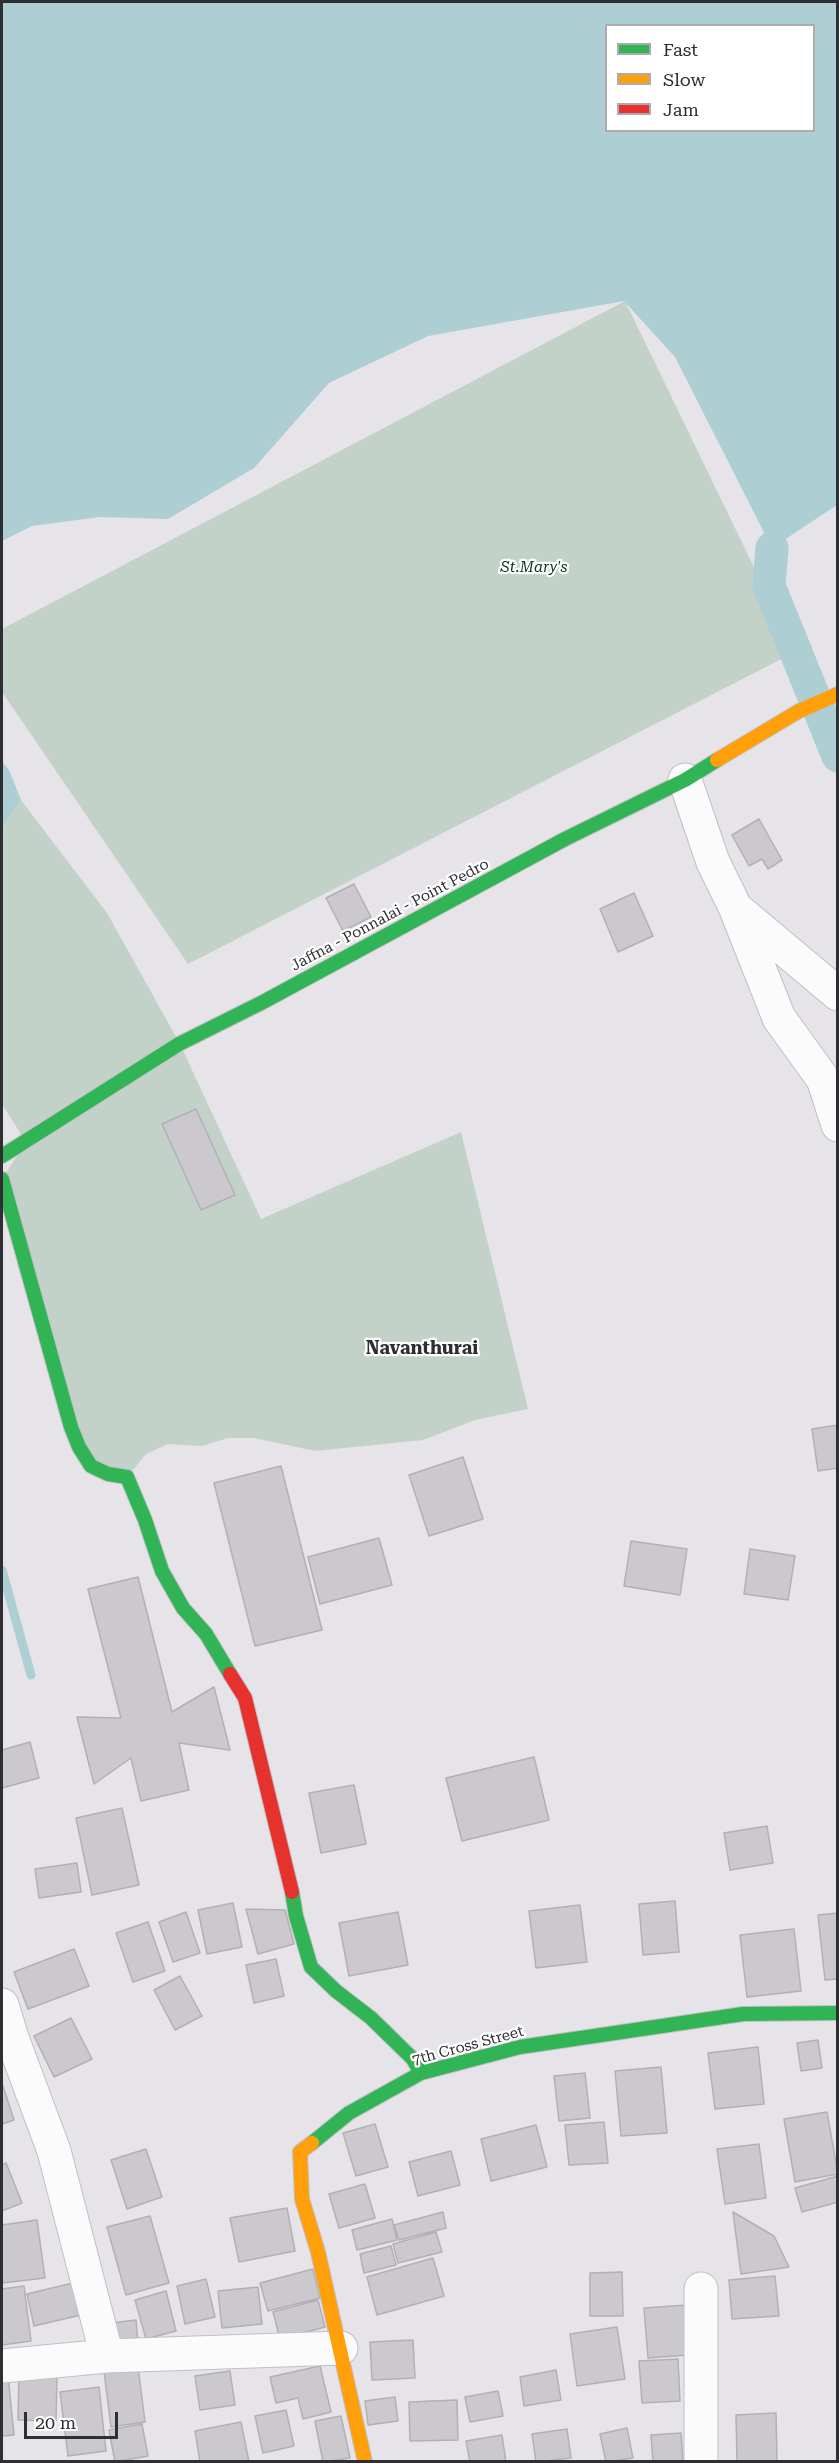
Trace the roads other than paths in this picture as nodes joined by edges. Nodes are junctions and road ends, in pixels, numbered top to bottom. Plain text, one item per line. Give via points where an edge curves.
1 (836, 694) edge
2 (685, 780) junction
3 (735, 907) junction
4 (837, 994) edge
5 (837, 1125) edge
6 (2, 1156) edge
7 (2, 1179) edge
8 (2, 2005) edge
9 (837, 2013) edge
10 (7, 2040) edge
11 (421, 2073) junction
12 (701, 2289) dead end
13 (340, 2348) junction
14 (107, 2356) junction
15 (2, 2366) edge
16 (365, 2462) edge
17 (701, 2462) edge

1 - 2 street, Jaffna - Ponnalai - Point Pedro via 799,711
2 - 3 street via 713,862
2 - 6 street, Jaffna - Ponnalai - Point Pedro via 565,839 180,1044
3 - 4 street
3 - 5 street via 779,1018 823,1079
7 - 11 street via 79,1447 91,1466 127,1477 162,1571 245,1698 311,1967 379,2026 413,2059
8 - 10 street
9 - 11 street, 7th Cross Street via 731,2015 520,2047
10 - 14 street via 54,2151
11 - 13 street, 7th Cross Street via 349,2113 300,2152 302,2199
12 - 17 street
13 - 14 street
13 - 16 street, 7th Cross Street
14 - 15 street

